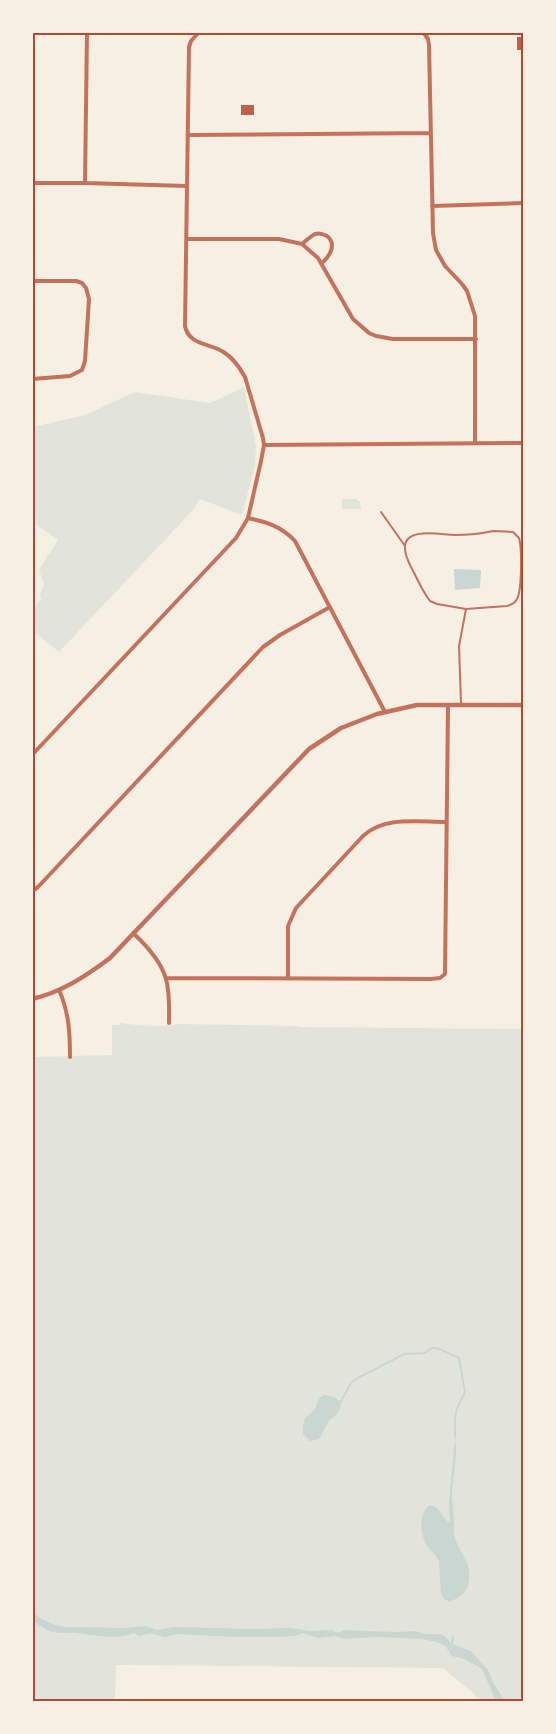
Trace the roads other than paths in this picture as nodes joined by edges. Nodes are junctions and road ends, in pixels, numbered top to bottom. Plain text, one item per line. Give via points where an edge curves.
1 (87, 32) edge
2 (200, 32) edge
3 (425, 34) edge
4 (430, 134) junction
5 (188, 135) junction
6 (32, 183) edge
7 (85, 183) junction
8 (187, 186) junction
9 (524, 203) edge
10 (432, 206) junction
11 (187, 238) junction
12 (302, 244) junction
13 (322, 263) junction
14 (32, 281) edge
15 (476, 339) junction
16 (32, 379) edge
17 (475, 443) junction
18 (524, 443) edge
19 (264, 444) junction
20 (380, 512) dead end
21 (248, 518) junction
22 (405, 546) junction
23 (330, 608) junction
24 (466, 609) junction
25 (448, 704) junction
26 (461, 704) junction
27 (524, 705) edge
28 (385, 712) junction
29 (32, 755) edge
30 (446, 822) junction
31 (32, 891) edge
32 (133, 933) junction
33 (166, 978) junction
34 (288, 978) junction
35 (59, 990) junction
36 (32, 999) edge
37 (169, 1023) dead end
38 (70, 1057) dead end

1 - 7 street
2 - 5 street via 191,40 189,47
3 - 4 street via 429,45
4 - 5 street
4 - 10 street
5 - 8 street
6 - 7 street
7 - 8 street
8 - 11 street
9 - 10 street
10 - 15 street via 436,250 467,291 475,316
11 - 12 street via 279,239
11 - 19 street via 186,332 195,341 225,353 241,369
12 - 13 street
12 - 13 street via 315,234 329,238 331,252
13 - 15 street via 353,319 376,336
14 - 16 street via 76,281 86,288 89,299 82,370 70,376
15 - 17 street
17 - 18 street
17 - 19 street
19 - 21 street
20 - 22 lane
21 - 23 street via 278,527 295,541
21 - 29 street via 227,548
22 - 24 lane via 406,557 430,601
22 - 24 lane via 408,538 417,534 468,535 507,531 517,535 521,558 517,600 507,606
23 - 28 street
23 - 31 street via 263,647
24 - 26 lane via 459,646
25 - 26 street
25 - 28 street via 417,705
25 - 30 street
26 - 27 street
28 - 32 street via 341,728 309,750
30 - 34 street via 383,824 363,836 296,908 288,926
30 - 34 street via 445,974 431,979
32 - 33 street via 148,948
32 - 35 street via 110,958 83,979
33 - 34 street
33 - 37 street
35 - 36 street
35 - 38 street via 66,1004

